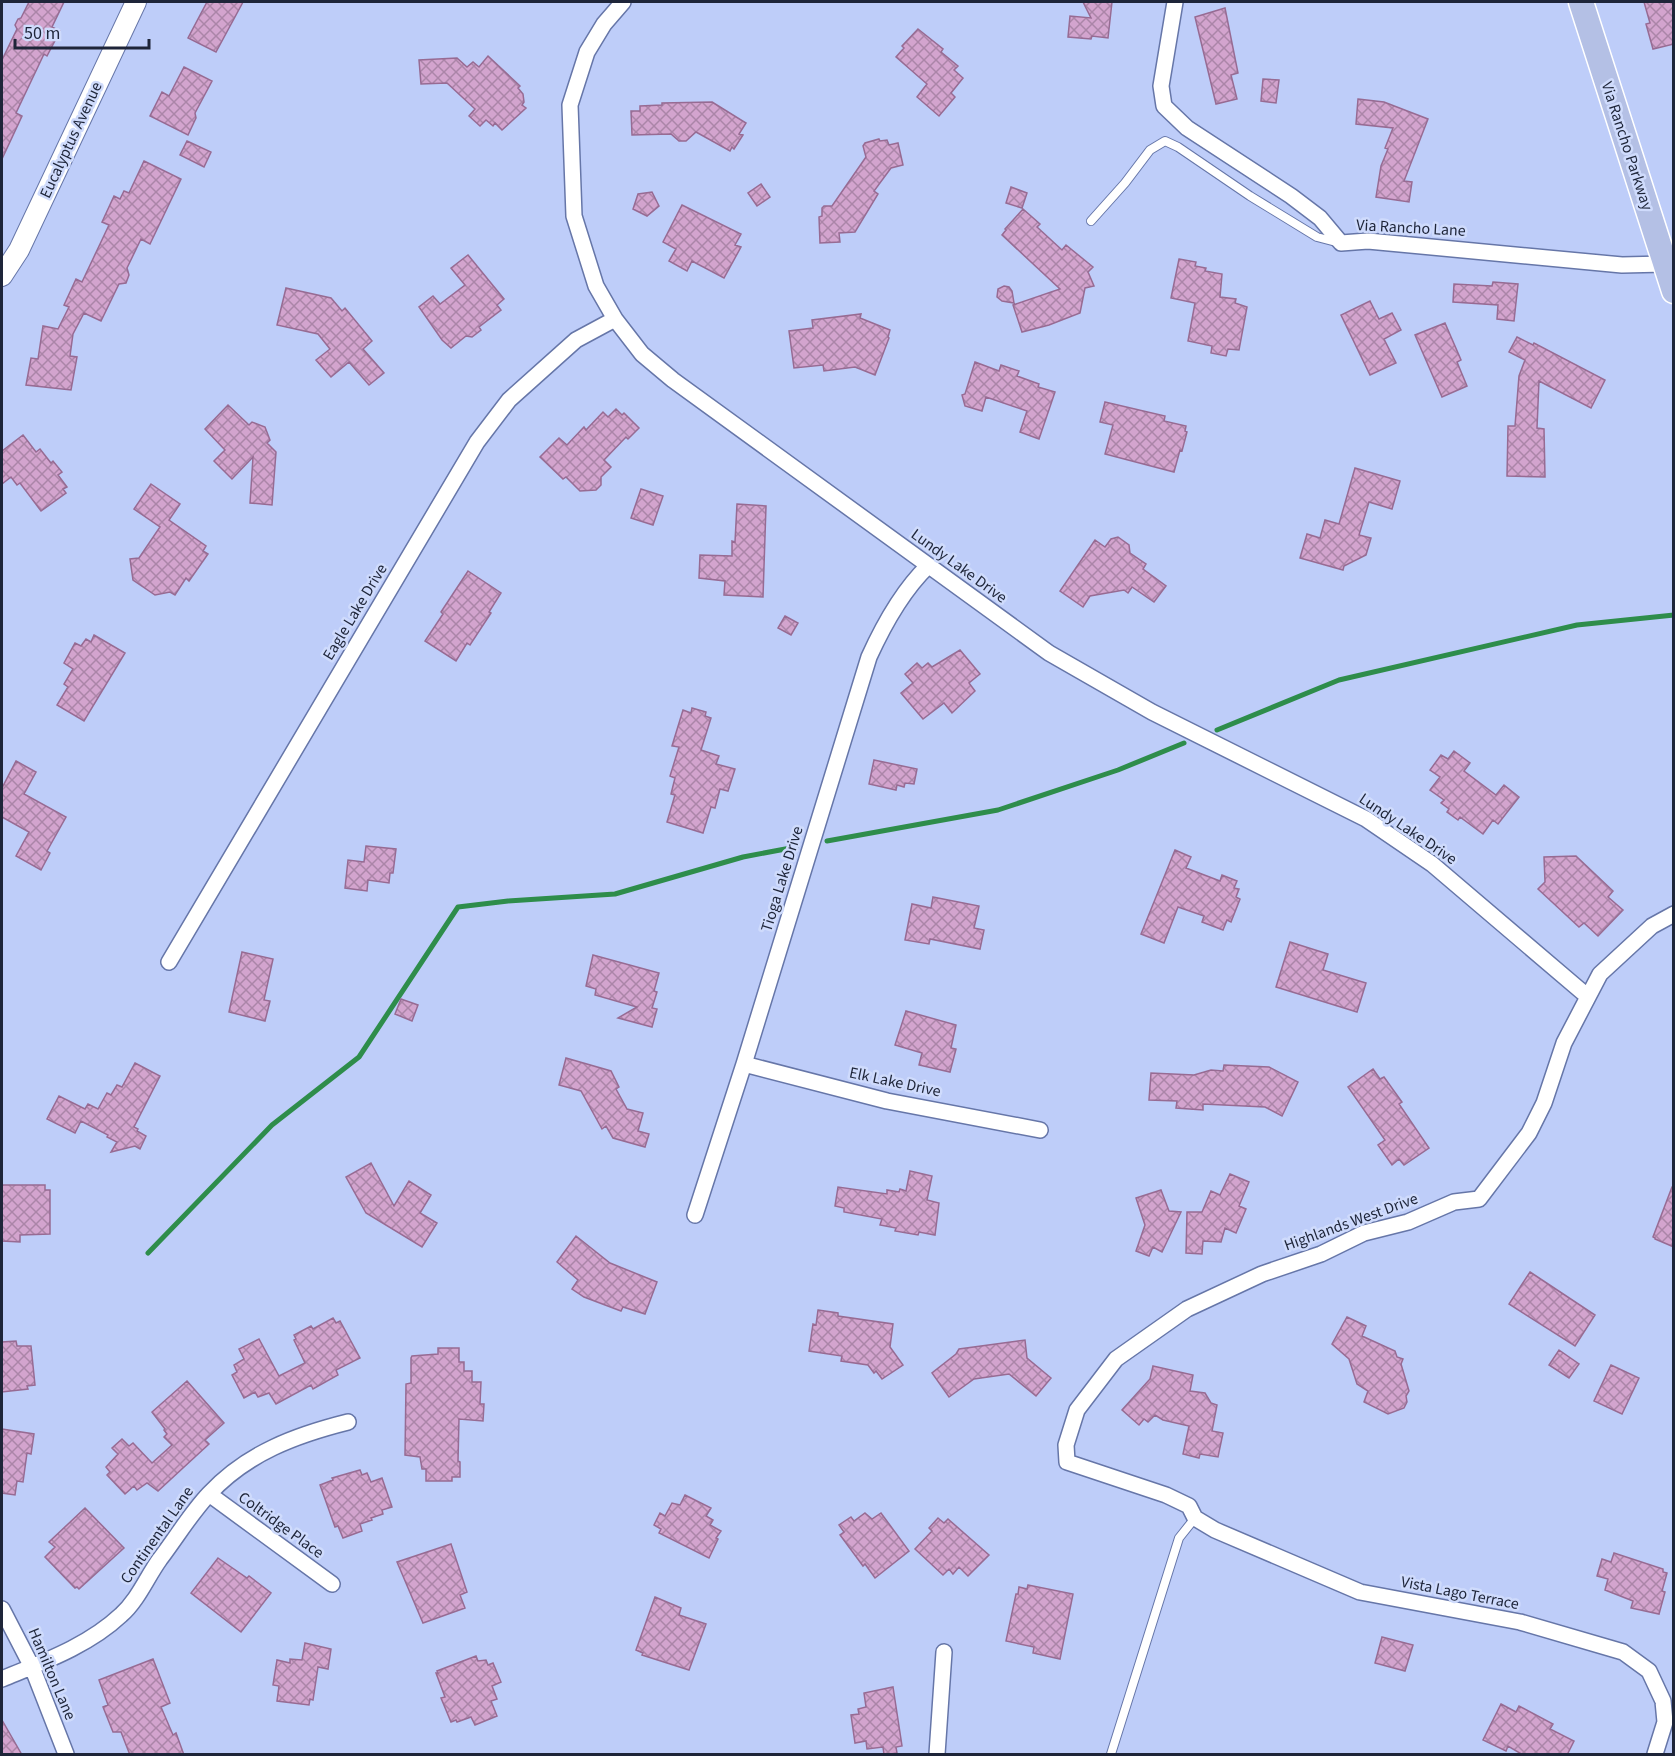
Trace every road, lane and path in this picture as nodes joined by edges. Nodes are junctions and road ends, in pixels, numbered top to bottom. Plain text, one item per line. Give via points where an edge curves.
1 (136, 2) edge
2 (623, 2) edge
3 (1175, 2) edge
4 (1581, 2) edge
5 (1091, 221) dead end
6 (1341, 243) junction
7 (1669, 262) edge
8 (2, 276) edge
9 (1674, 291) edge
10 (615, 319) junction
11 (928, 566) junction
12 (1674, 914) edge
13 (169, 962) dead end
14 (1587, 996) junction
15 (744, 1064) junction
16 (1040, 1130) dead end
17 (695, 1215) dead end
18 (348, 1422) dead end
19 (209, 1494) junction
20 (1192, 1512) junction
21 (332, 1584) dead end
22 (2, 1609) edge
23 (944, 1652) dead end
24 (32, 1666) junction
25 (2, 1679) edge
26 (66, 1755) edge
27 (937, 1755) edge
28 (1111, 1755) edge
29 (1655, 1755) edge

1 - 8 street, Eucalyptus Avenue via 19,250
2 - 10 street, Lundy Lake Drive via 588,52 570,105 574,216 596,286
3 - 6 street, Via Rancho Lane via 1161,86 1164,106 1187,128 1320,218
4 - 7 main road, Via Rancho Parkway
5 - 6 lane via 1150,150 1165,141 1317,237
6 - 7 street, Via Rancho Lane via 1368,240 1622,265
7 - 9 main road, Via Rancho Parkway
10 - 11 street, Lundy Lake Drive via 642,354 673,380
10 - 13 street, Eagle Lake Drive via 576,340 508,400 477,442
11 - 14 street, Lundy Lake Drive via 1049,653 1152,712 1366,819 1432,864
11 - 15 street, Tioga Lake Drive via 889,618 869,657
12 - 14 street, Highlands West Drive via 1652,926 1600,974
14 - 20 street, Highlands West Drive via 1529,1133 1479,1199 1454,1202 1407,1222 1364,1233 1321,1254 1262,1274 1187,1309 1116,1359 1077,1410 1066,1445 1067,1462 1166,1496
15 - 16 street, Elk Lake Drive via 887,1101
15 - 17 street, Tioga Lake Drive
18 - 19 street, Continental Lane via 273,1446
19 - 21 street, Coltridge Place
19 - 24 street, Continental Lane via 122,1614 92,1638
20 - 28 lane via 1179,1538
20 - 29 street, Vista Lago Terrace via 1215,1530 1360,1592 1520,1622 1623,1652 1649,1671 1663,1701 1665,1722
22 - 24 street, Hamilton Lane
23 - 27 street
24 - 25 street, Continental Lane
24 - 26 street, Hamilton Lane

